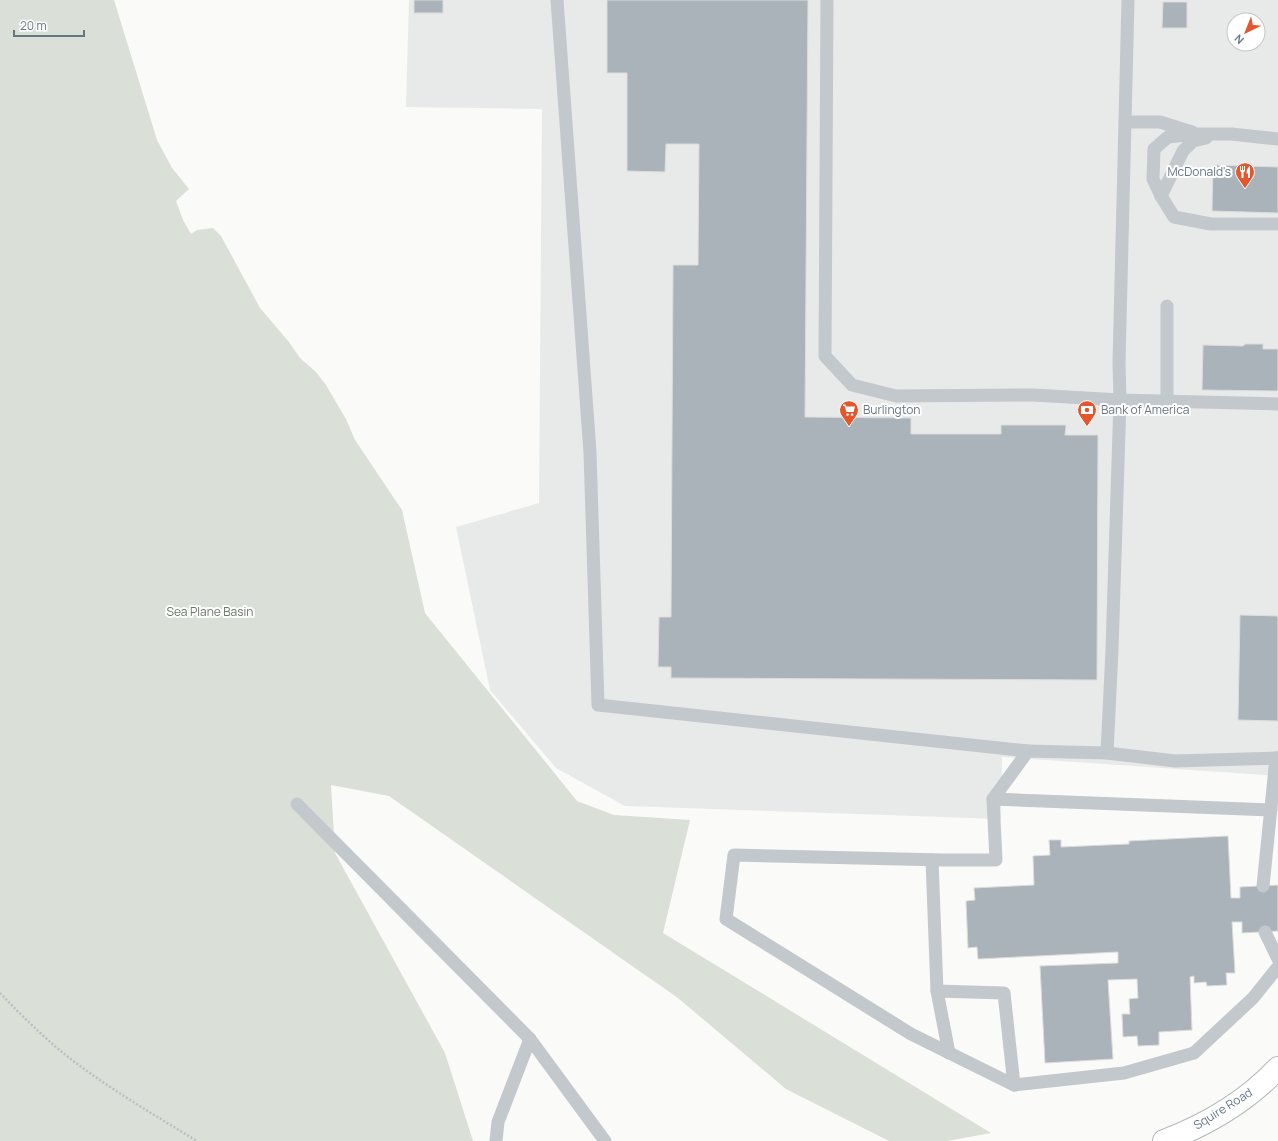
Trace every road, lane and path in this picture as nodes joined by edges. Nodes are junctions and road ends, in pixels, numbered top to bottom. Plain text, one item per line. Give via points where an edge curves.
1 (557, 0) edge
2 (827, 0) edge
3 (1128, 0) edge
4 (1125, 122) junction
5 (1197, 134) junction
6 (1231, 134) junction
7 (1278, 139) edge
8 (1161, 196) junction
9 (1278, 224) edge
10 (1167, 306) dead end
11 (1120, 400) junction
12 (1167, 401) junction
13 (1278, 404) edge
14 (1028, 751) junction
15 (1107, 753) junction
16 (1277, 758) edge
17 (993, 799) junction
18 (297, 804) dead end
19 (1271, 810) junction
20 (932, 860) junction
21 (1263, 886) dead end
22 (1265, 932) dead end
23 (1278, 959) edge
24 (1278, 967) edge
25 (937, 991) junction
26 (0, 994) edge
27 (530, 1039) junction
28 (949, 1053) junction
29 (1278, 1068) edge
30 (1014, 1085) junction
31 (197, 1141) edge
32 (496, 1141) edge
33 (604, 1141) edge
34 (1164, 1141) edge

1 - 14 lane via 590,452 598,705
2 - 11 lane via 825,356 852,385 896,396 1032,395
3 - 4 lane
4 - 5 lane via 1160,122
4 - 11 lane
5 - 6 lane
5 - 8 lane via 1168,136 1154,149 1153,179
6 - 7 lane
6 - 8 lane via 1193,141 1183,151
8 - 9 lane via 1174,217 1211,224
10 - 12 lane
11 - 12 lane
11 - 15 lane
12 - 13 lane
14 - 15 lane
14 - 17 lane
15 - 16 lane via 1175,762
16 - 19 lane
17 - 19 lane
17 - 20 lane via 996,860
18 - 27 lane
19 - 21 lane
20 - 25 lane
20 - 28 lane via 734,855 726,919 911,1034
22 - 23 lane
24 - 30 lane via 1253,998 1194,1053 1124,1072
25 - 28 lane
25 - 30 lane via 1004,993
26 - 31 path via 75,1062 105,1084
27 - 32 lane via 498,1122
27 - 33 lane
28 - 30 lane
29 - 34 highway, Squire Road via 1233,1105 1203,1123

